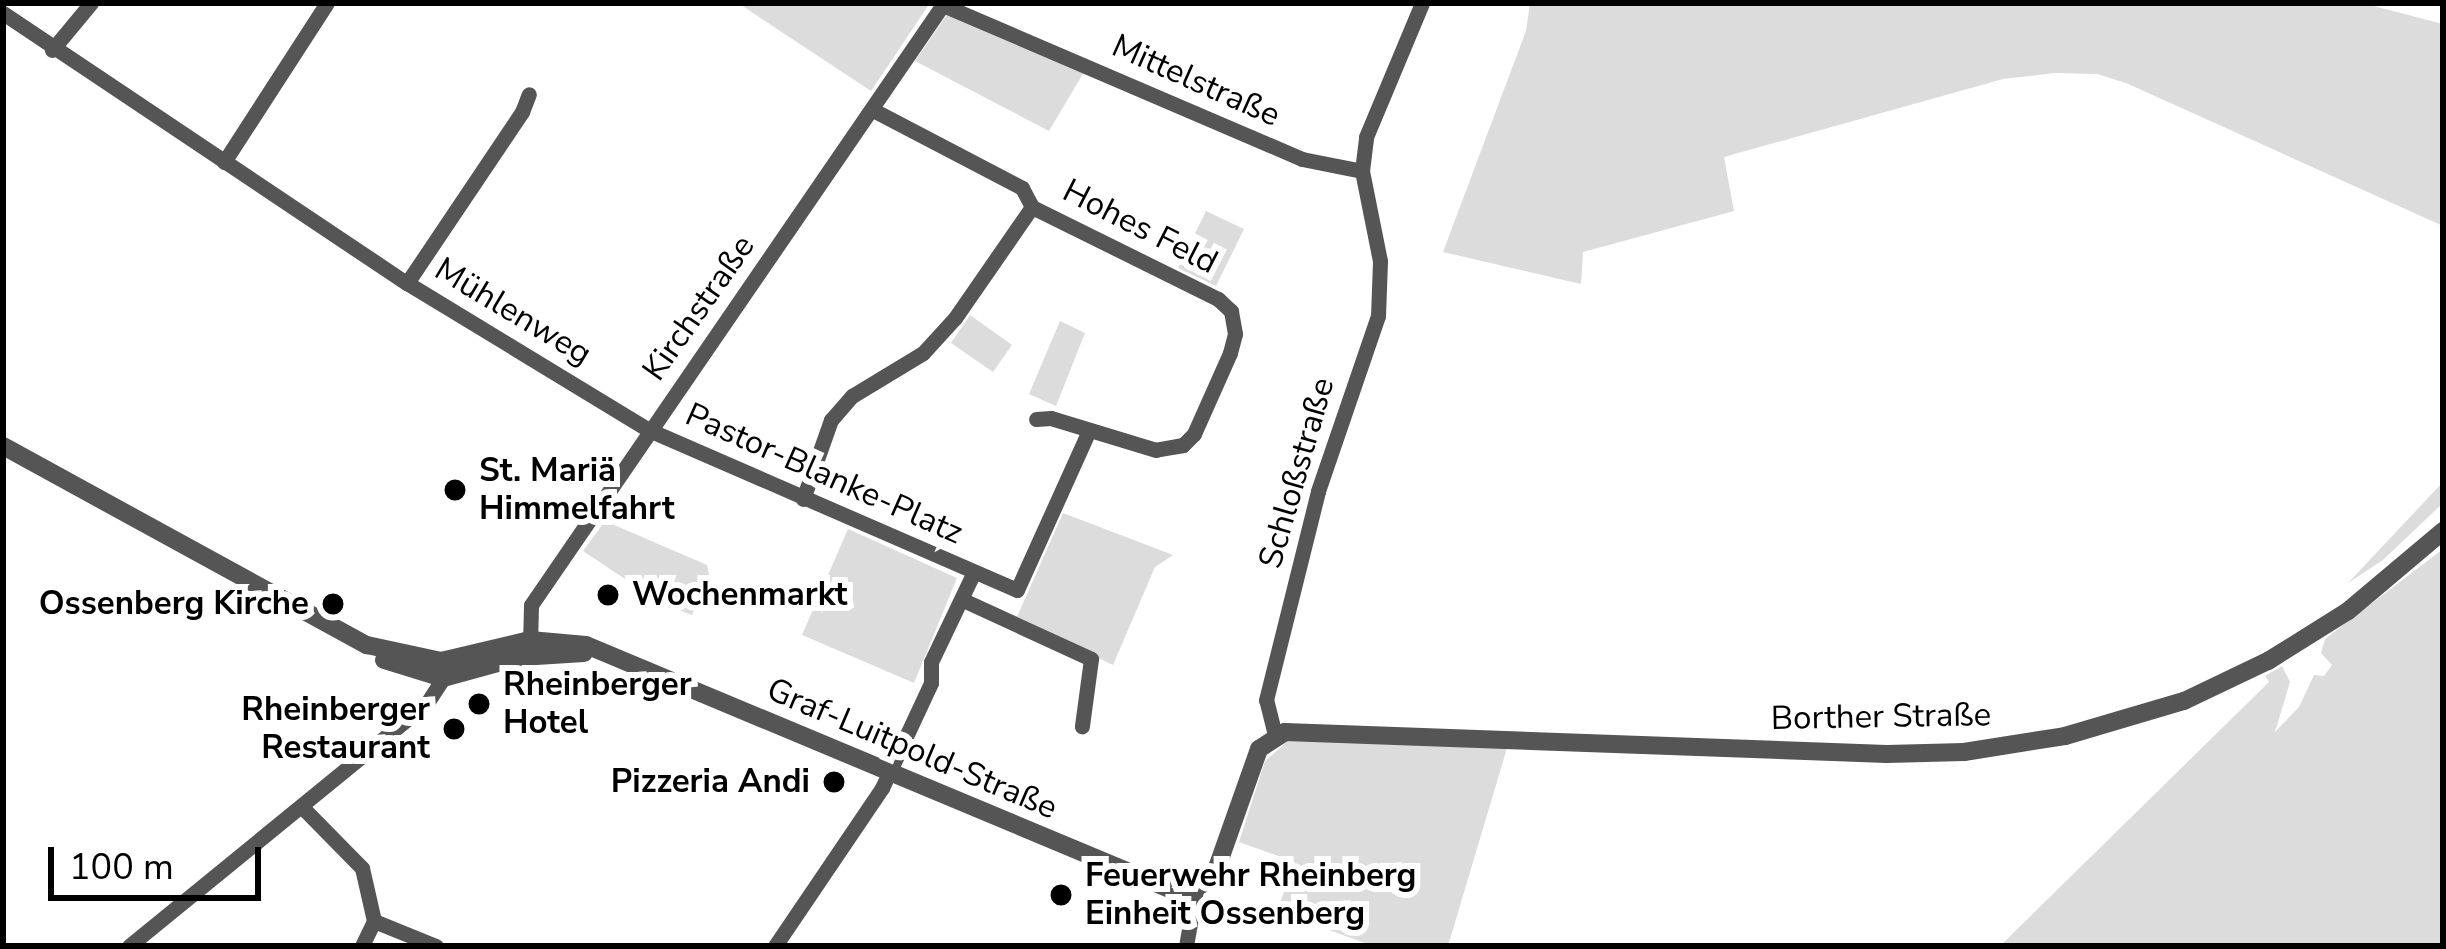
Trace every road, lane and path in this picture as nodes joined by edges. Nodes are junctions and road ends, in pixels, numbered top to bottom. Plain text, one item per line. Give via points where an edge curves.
1 (92, 3) edge
2 (327, 3) edge
3 (1422, 3) edge
4 (943, 4) edge
5 (3, 13) edge
6 (52, 50) junction
7 (529, 94) dead end
8 (875, 111) junction
9 (224, 162) junction
10 (1362, 171) junction
11 (1033, 207) junction
12 (406, 283) junction
13 (1036, 419) dead end
14 (649, 430) junction
15 (1088, 433) junction
16 (3, 446) edge
17 (803, 499) junction
18 (2443, 531) edge
19 (974, 572) junction
20 (962, 600) junction
21 (530, 648) junction
22 (442, 669) junction
23 (1082, 726) dead end
24 (1275, 735) junction
25 (889, 773) junction
26 (301, 806) junction
27 (1196, 890) junction
28 (374, 921) junction
29 (129, 946) edge
30 (362, 946) edge
31 (436, 946) edge
32 (775, 946) edge
33 (1186, 946) edge

1 - 6 street
2 - 9 street
3 - 10 street, Schloßstraße via 1366,137
4 - 8 street, Kirchstraße
4 - 10 street, Mittelstraße via 1302,160
5 - 6 street, Mühlenweg
6 - 9 street, Mühlenweg
7 - 12 street, Mühlenweg
8 - 11 street, Hohes Feld via 1022,188
8 - 14 street, Kirchstraße
9 - 12 street, Mühlenweg
10 - 24 street, Schloßstraße via 1380,261 1378,316 1318,491 1266,700
11 - 15 street, Hohes Feld via 1231,311 1230,353 1183,445 1156,450
11 - 17 street via 923,353 852,396 831,420
12 - 14 street, Mühlenweg
13 - 15 street, Hohes Feld
14 - 17 street, Pastor-Blanke-Platz
14 - 21 street, Kirchstraße via 531,605
15 - 19 street, Pastor-Blanke-Platz via 1017,590
16 - 22 street, Graf-Luitpold-Straße via 367,645
17 - 19 street, Pastor-Blanke-Platz
18 - 24 street, Borther Straße via 2348,611 2268,662 2183,700 2065,736 1887,754 1331,730
19 - 20 street, Pastor-Blanke-Platz
20 - 23 street, Pastor-Blanke-Platz via 1091,659
20 - 25 street, Pastor-Blanke-Platz
21 - 22 street, Graf-Luitpold-Straße
21 - 25 street, Graf-Luitpold-Straße via 576,642 607,651
22 - 26 street via 427,703
24 - 27 street via 1254,760 1216,873
25 - 27 street, Graf-Luitpold-Straße via 1170,889
25 - 32 street, Pastor-Blanke-Platz
26 - 28 street via 362,868
26 - 29 street
27 - 33 street
28 - 30 street
28 - 31 street

